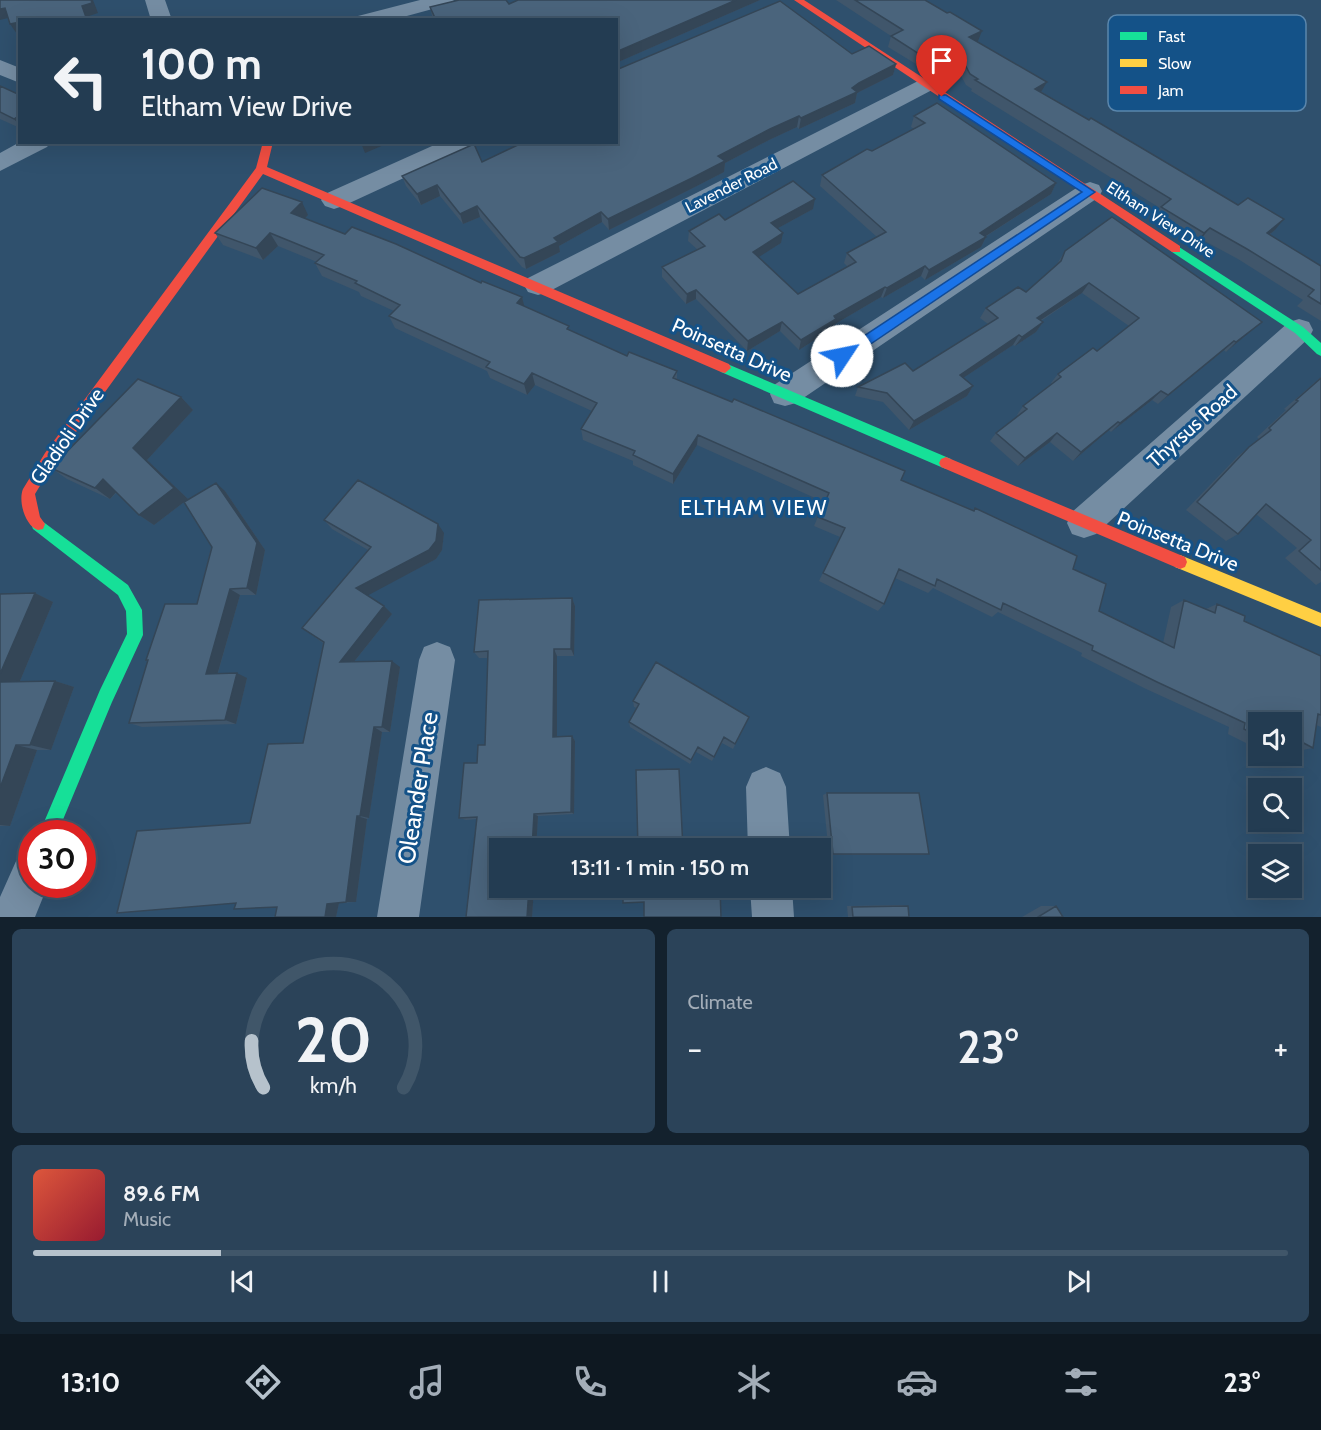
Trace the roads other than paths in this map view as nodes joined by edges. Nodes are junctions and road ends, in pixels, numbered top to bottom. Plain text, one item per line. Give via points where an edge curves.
1 (155, 0) edge
2 (798, 0) edge
3 (431, 2) edge
4 (161, 18) edge
5 (372, 18) edge
6 (0, 67) edge
7 (18, 75) edge
8 (924, 85) junction
9 (35, 144) edge
10 (267, 144) edge
11 (459, 144) edge
12 (0, 163) edge
13 (261, 169) junction
14 (1090, 192) junction
15 (334, 200) junction
16 (538, 285) junction
17 (1299, 330) junction
18 (1321, 351) edge
19 (785, 394) junction
20 (1084, 523) junction
21 (1321, 620) edge
22 (437, 660) dead end
23 (766, 787) dead end
24 (54, 820) edge
25 (768, 838) edge
26 (22, 898) edge
27 (772, 898) edge
28 (14, 917) edge
29 (398, 917) edge
30 (773, 917) edge

1 - 4 street
2 - 8 street, Eltham View Drive
3 - 5 street
6 - 7 street
8 - 14 street, Eltham View Drive
8 - 16 street, Lavender Road
9 - 12 street
10 - 13 street
11 - 15 street
13 - 15 street, Poinsetta Drive
13 - 24 street, Gladioli Drive via 50,457 28,493 34,521 123,590 134,610 135,636
14 - 17 street, Eltham View Drive
14 - 19 street
15 - 16 street, Poinsetta Drive
16 - 19 street, Poinsetta Drive
17 - 18 street, Eltham View Drive
17 - 20 street, Thyrsus Road
19 - 20 street, Poinsetta Drive
20 - 21 street, Poinsetta Drive
22 - 29 street, Oleander Place
23 - 25 street
26 - 28 street
27 - 30 street

